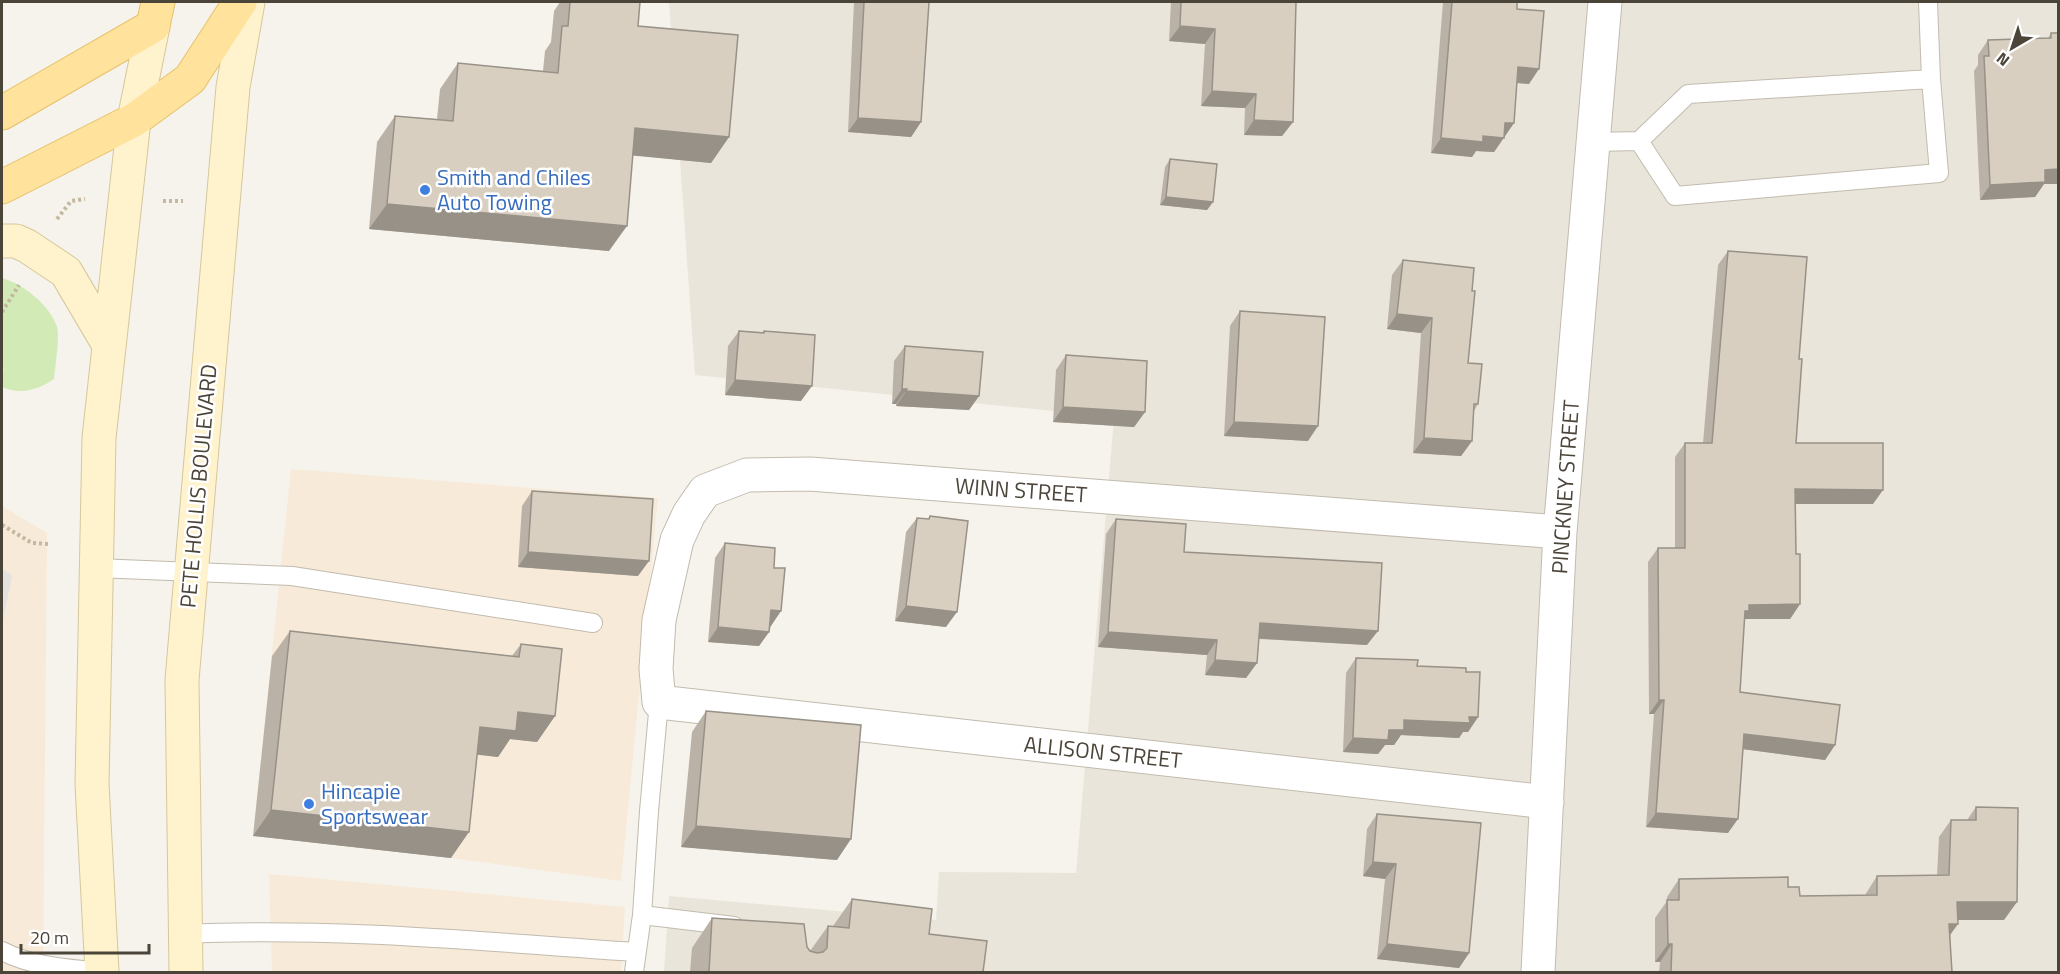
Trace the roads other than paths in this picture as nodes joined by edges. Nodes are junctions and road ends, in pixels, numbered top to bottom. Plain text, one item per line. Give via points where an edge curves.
1 (240, 2) edge
2 (248, 2) edge
3 (1605, 2) edge
4 (1928, 2) edge
5 (156, 14) edge
6 (1931, 80) junction
7 (2, 113) edge
8 (134, 120) junction
9 (1639, 141) junction
10 (1594, 142) junction
11 (2, 187) edge
12 (2, 241) edge
13 (109, 345) junction
14 (1560, 532) junction
15 (96, 568) junction
16 (191, 571) junction
17 (593, 622) dead end
18 (659, 702) junction
19 (1547, 802) junction
20 (642, 915) junction
21 (755, 929) edge
22 (184, 934) junction
23 (2, 951) edge
24 (636, 952) junction
25 (102, 972) edge
26 (186, 972) edge
27 (634, 972) edge
28 (1538, 972) edge

1 - 8 main road via 190,79
2 - 16 main road, PETE HOLLIS BOULEVARD via 232,87
3 - 10 street, PINCKNEY STREET
4 - 6 lane
5 - 7 main road
5 - 8 main road
6 - 9 lane via 1688,93
6 - 9 lane via 1939,173 1675,196
8 - 11 main road
8 - 13 main road
9 - 10 lane
10 - 14 street, PINCKNEY STREET
12 - 13 main road via 27,246 66,272
13 - 15 main road via 99,438
14 - 18 street, WINN STREET via 810,474 747,475 705,491 677,540 659,620
14 - 19 street, PINCKNEY STREET
15 - 16 lane
15 - 25 main road via 92,784
16 - 17 lane via 292,576
16 - 22 main road, PETE HOLLIS BOULEVARD via 182,680
18 - 19 street, ALLISON STREET
18 - 20 lane
19 - 28 street, PINCKNEY STREET
20 - 21 lane
20 - 24 lane
22 - 24 lane via 307,932
22 - 26 main road, PETE HOLLIS BOULEVARD
23 - 25 lane via 54,967
24 - 27 lane

